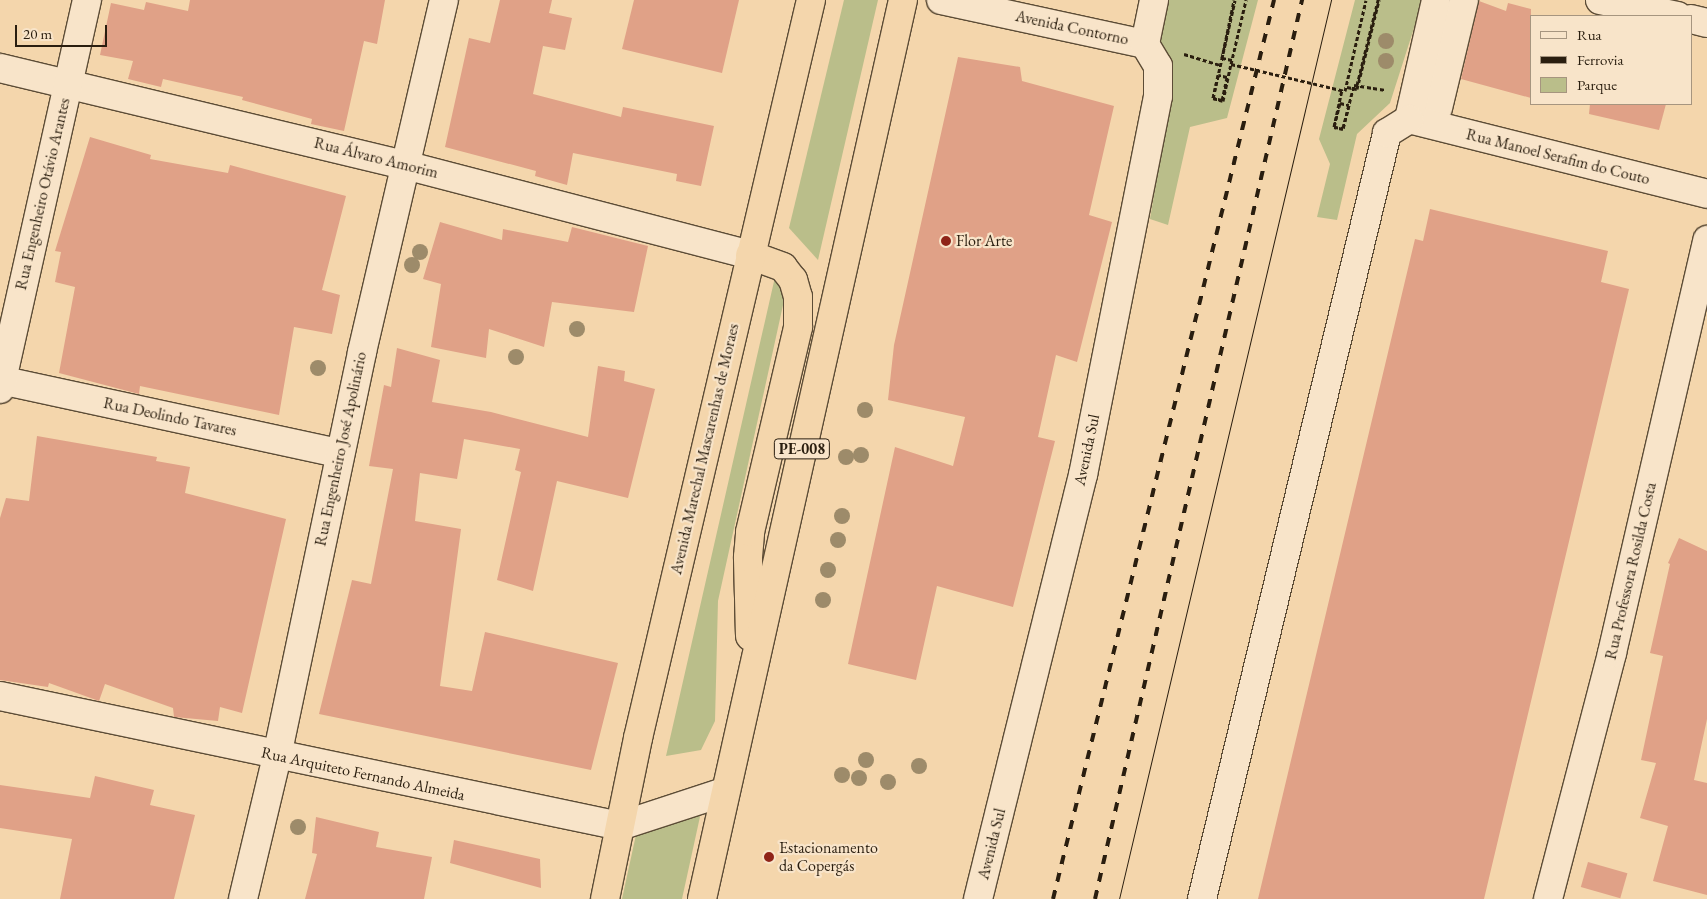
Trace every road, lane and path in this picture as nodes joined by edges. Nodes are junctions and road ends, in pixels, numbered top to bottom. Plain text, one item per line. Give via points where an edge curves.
1 (86, 0) edge
2 (444, 0) edge
3 (810, 0) edge
4 (903, 0) edge
5 (941, 0) edge
6 (1154, 0) edge
7 (1246, 0) edge
8 (1366, 0) edge
9 (1378, 0) edge
10 (1436, 0) edge
11 (1464, 0) edge
12 (1600, 0) edge
13 (1677, 12) edge
14 (1692, 18) edge
15 (1707, 23) edge
16 (1145, 44) junction
17 (1232, 62) junction
18 (0, 68) edge
19 (68, 82) junction
20 (1342, 90) junction
21 (1438, 108) dead end
22 (1409, 120) junction
23 (405, 164) junction
24 (1707, 194) edge
25 (1707, 240) edge
26 (750, 255) junction
27 (1, 383) edge
28 (339, 453) junction
29 (752, 677) junction
30 (0, 696) edge
31 (277, 756) junction
32 (724, 792) junction
33 (620, 826) junction
34 (243, 899) edge
35 (605, 899) edge
36 (702, 899) edge
37 (978, 899) edge
38 (1202, 899) edge
39 (1548, 899) edge

1 - 19 street, Rua Engenheiro Otávio Arantes
2 - 23 street, Rua Engenheiro José Apolinário
3 - 26 highway, Avenida Marechal Mascarenhas de Moraes
4 - 29 highway, PE-008
5 - 16 street, Avenida Contorno
6 - 16 street
7 - 17 path
8 - 9 path, bridge via 1347,87 1357,89
8 - 20 path via 1345,91
9 - 20 path, bridge via 1356,84 1343,128 1334,127 1340,103 1349,105 1343,129 1334,127
10 - 22 street
11 - 21 street
12 - 13 street
14 - 15 street
16 - 37 street, Avenida Sul via 1158,66 1158,96 1083,474
17 - 17 path, bridge via 1223,101 1213,98 1218,75 1227,77 1222,100 1213,98 1234,0 1222,58
17 - 20 path, bridge
18 - 19 street, Rua Álvaro Amorim
19 - 23 street, Rua Álvaro Amorim
19 - 27 street, Rua Engenheiro Otávio Arantes
22 - 24 street, Rua Manoel Serafim do Couto
22 - 38 street via 1387,133
23 - 26 street, Rua Álvaro Amorim
23 - 28 street, Rua Engenheiro José Apolinário
25 - 39 street, Rua Professora Rosilda Costa via 1612,653
26 - 29 highway via 783,267 793,280 798,297 798,327 750,532
26 - 33 highway, Avenida Marechal Mascarenhas de Moraes
27 - 28 street, Rua Deolindo Tavares
28 - 31 street, Rua Engenheiro José Apolinário
29 - 32 highway, PE-008
30 - 31 street, Rua Arquiteto Fernando Almeida
31 - 33 street, Rua Arquiteto Fernando Almeida
31 - 34 street, Rua Engenheiro José Apolinário
32 - 33 street, Rua Arquiteto Fernando Almeida
32 - 36 highway, PE-008
33 - 35 highway, Avenida Marechal Mascarenhas de Moraes

